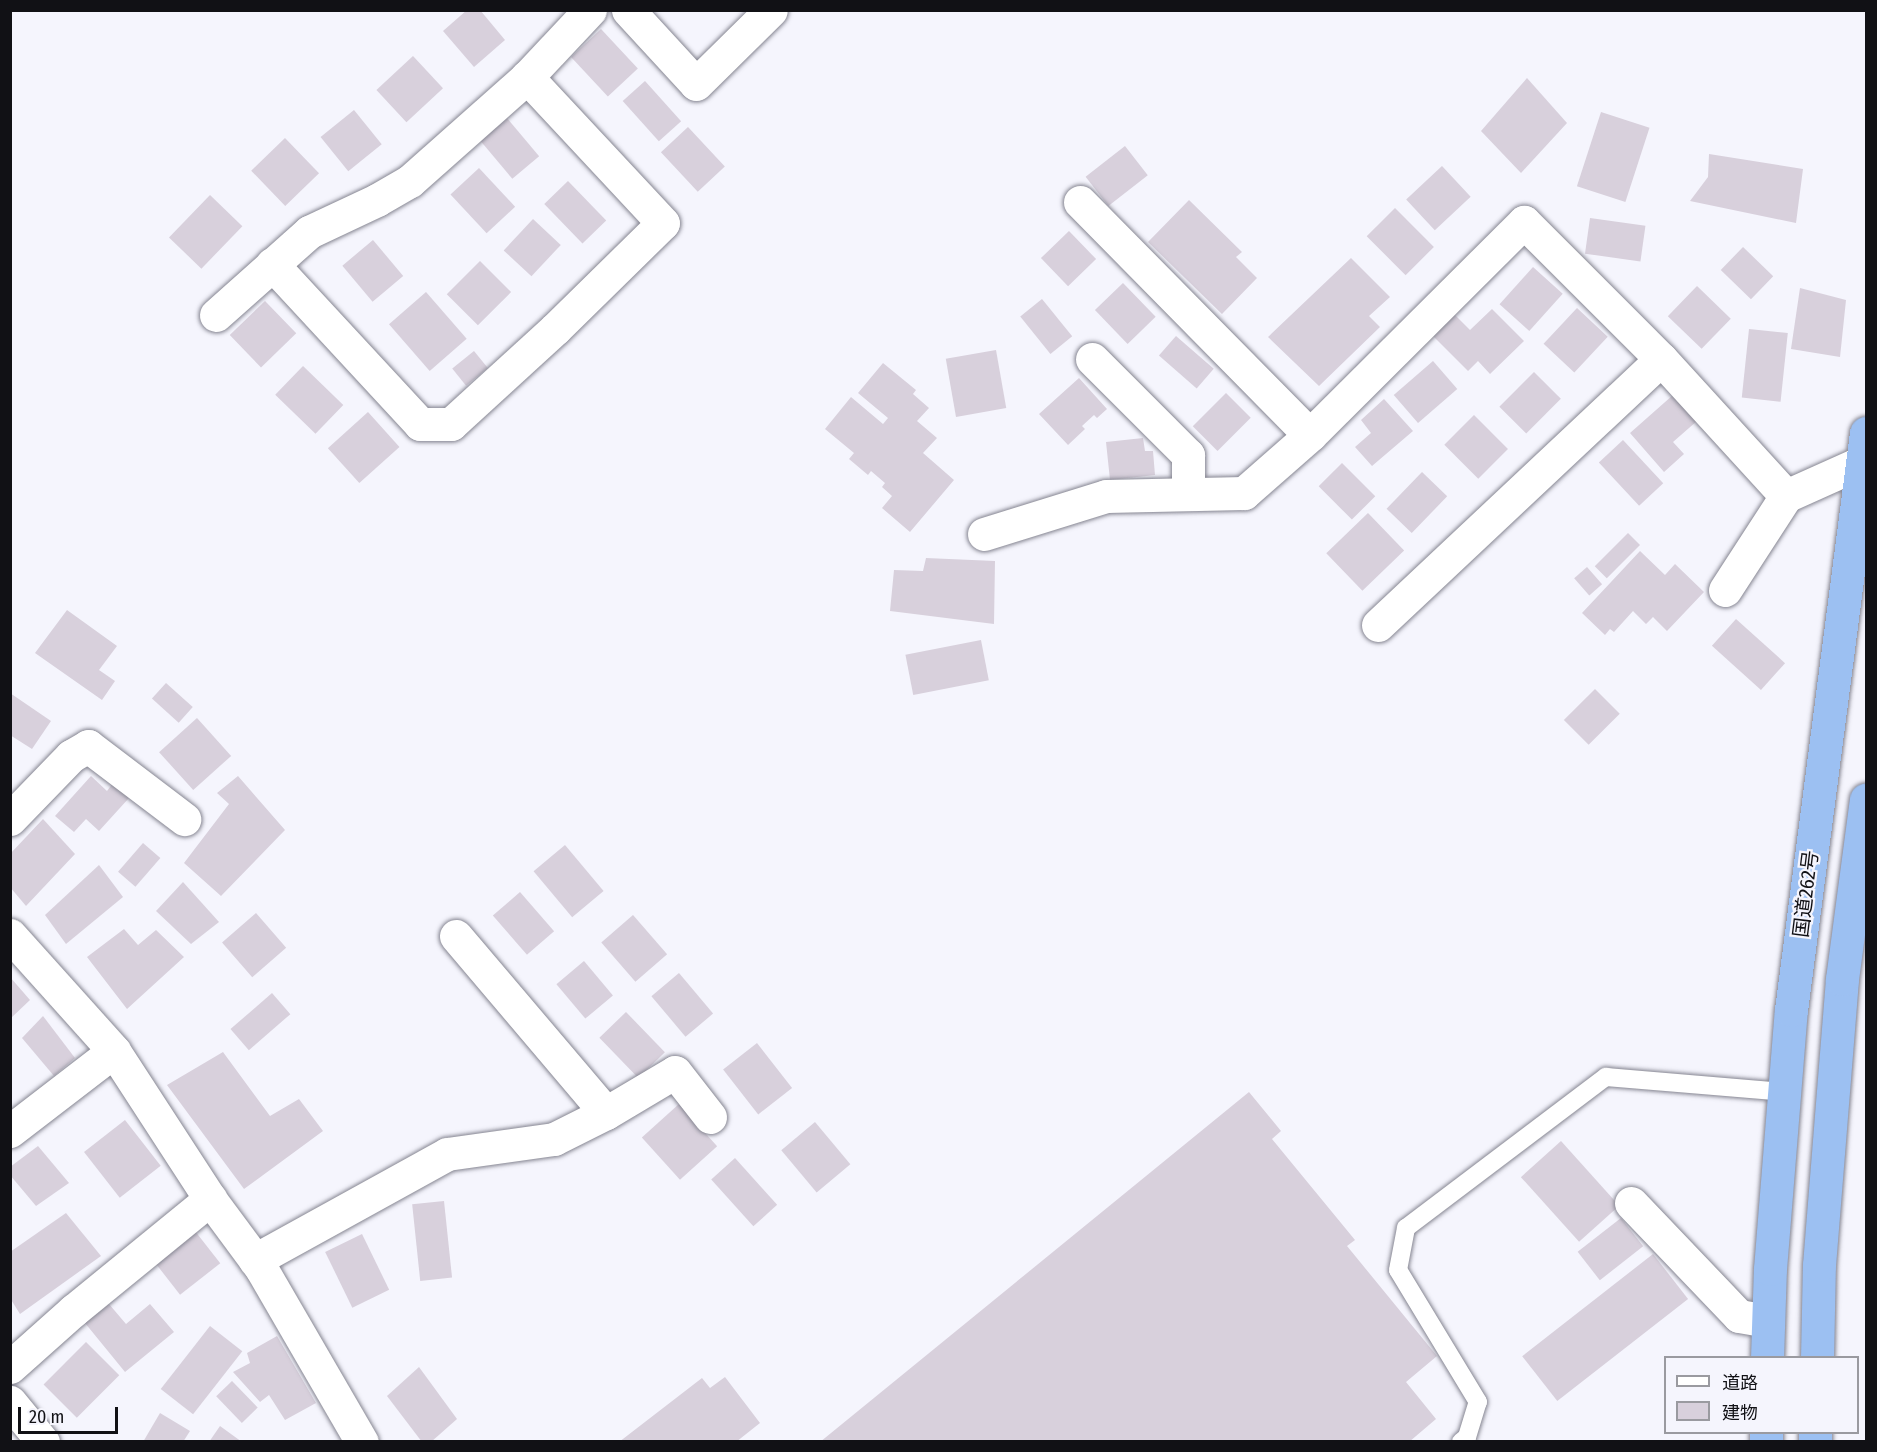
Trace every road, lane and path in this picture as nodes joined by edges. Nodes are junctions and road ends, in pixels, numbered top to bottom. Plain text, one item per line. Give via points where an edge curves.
1 (590, 10) edge
2 (628, 10) edge
3 (771, 10) edge
4 (527, 77) junction
5 (1080, 202) dead end
6 (272, 264) junction
7 (216, 315) dead end
8 (1092, 359) dead end
9 (1661, 359) junction
10 (1310, 435) junction
11 (1865, 451) edge
12 (1188, 494) junction
13 (1786, 496) junction
14 (984, 534) dead end
15 (1725, 590) dead end
16 (1378, 625) dead end
17 (1866, 800) edge
18 (10, 819) edge
19 (183, 819) dead end
20 (10, 935) edge
21 (456, 936) dead end
22 (114, 1051) junction
23 (1783, 1092) junction
24 (606, 1113) junction
25 (710, 1117) dead end
26 (10, 1131) edge
27 (210, 1199) junction
28 (1631, 1203) dead end
29 (255, 1260) junction
30 (1767, 1321) junction
31 (1767, 1356) edge
32 (1817, 1356) edge
33 (10, 1367) edge
34 (10, 1402) edge
35 (43, 1442) edge
36 (362, 1442) edge
37 (1461, 1442) edge

1 - 4 street
2 - 3 street via 696,84
4 - 6 street via 410,181 309,232
4 - 6 street via 663,223 451,424 420,424
5 - 10 street
6 - 7 street
8 - 12 street via 1188,455
9 - 10 street via 1524,222
9 - 13 street
9 - 16 street
10 - 12 street via 1244,493
11 - 13 street
11 - 23 highway, 国道262号
12 - 14 street via 1106,496
13 - 15 street
17 - 32 highway via 1842,979 1819,1265
18 - 19 street via 71,756 88,746
20 - 22 street
21 - 24 street
22 - 26 street
22 - 27 street
23 - 30 highway, 国道262号
23 - 37 lane via 1606,1077 1406,1228 1398,1270 1478,1402 1467,1437
24 - 25 street via 675,1072
24 - 29 street via 554,1139 447,1154
27 - 29 street
27 - 33 street
28 - 30 street via 1739,1316
29 - 36 street
30 - 31 highway, 国道262号
34 - 35 street

